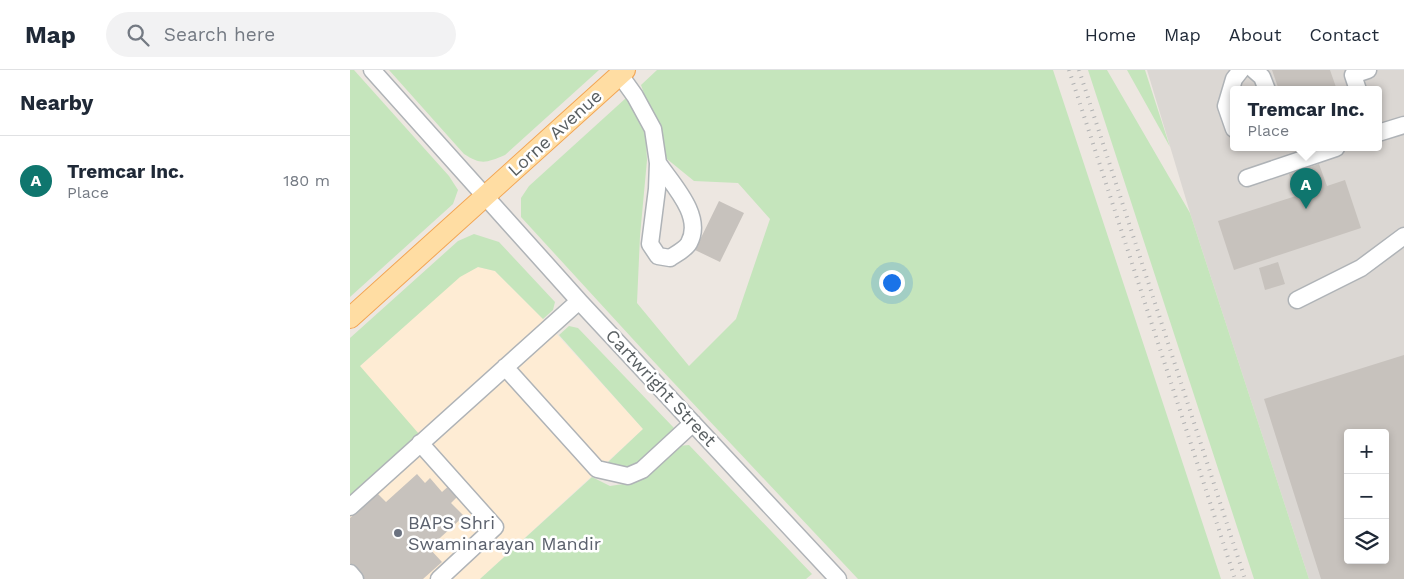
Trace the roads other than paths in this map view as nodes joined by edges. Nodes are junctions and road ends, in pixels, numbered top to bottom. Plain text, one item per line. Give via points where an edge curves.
1 (372, 70) edge
2 (1242, 70) edge
3 (1254, 70) edge
4 (1368, 70) edge
5 (622, 72) edge
6 (1232, 86) edge
7 (1265, 86) edge
8 (1357, 86) edge
9 (1230, 92) edge
10 (1230, 118) edge
11 (1404, 125) edge
12 (1382, 132) edge
13 (1327, 151) edge
14 (658, 163) junction
15 (1247, 178) dead end
16 (485, 196) junction
17 (1404, 236) edge
18 (1297, 300) dead end
19 (579, 301) junction
20 (350, 318) edge
21 (505, 367) junction
22 (693, 423) junction
23 (420, 443) junction
24 (350, 507) edge
25 (350, 574) edge
26 (355, 579) edge
27 (439, 579) edge
28 (838, 579) edge

1 - 16 street, Cartwright Street
2 - 6 street
3 - 7 street
4 - 8 street via 1353,75
5 - 14 street via 653,129
5 - 16 main road, Lorne Avenue
9 - 10 street via 1226,106
11 - 12 street
13 - 15 street
14 - 14 street via 650,244 658,256 670,258 688,244 693,224 686,203
16 - 19 street, Cartwright Street
16 - 20 main road, Lorne Avenue
17 - 18 street via 1361,268
19 - 21 street
19 - 22 street, Cartwright Street
21 - 22 street via 597,469 628,476 642,470
21 - 23 street
22 - 28 street, Cartwright Street
23 - 24 street
23 - 27 street via 495,527
25 - 26 street

